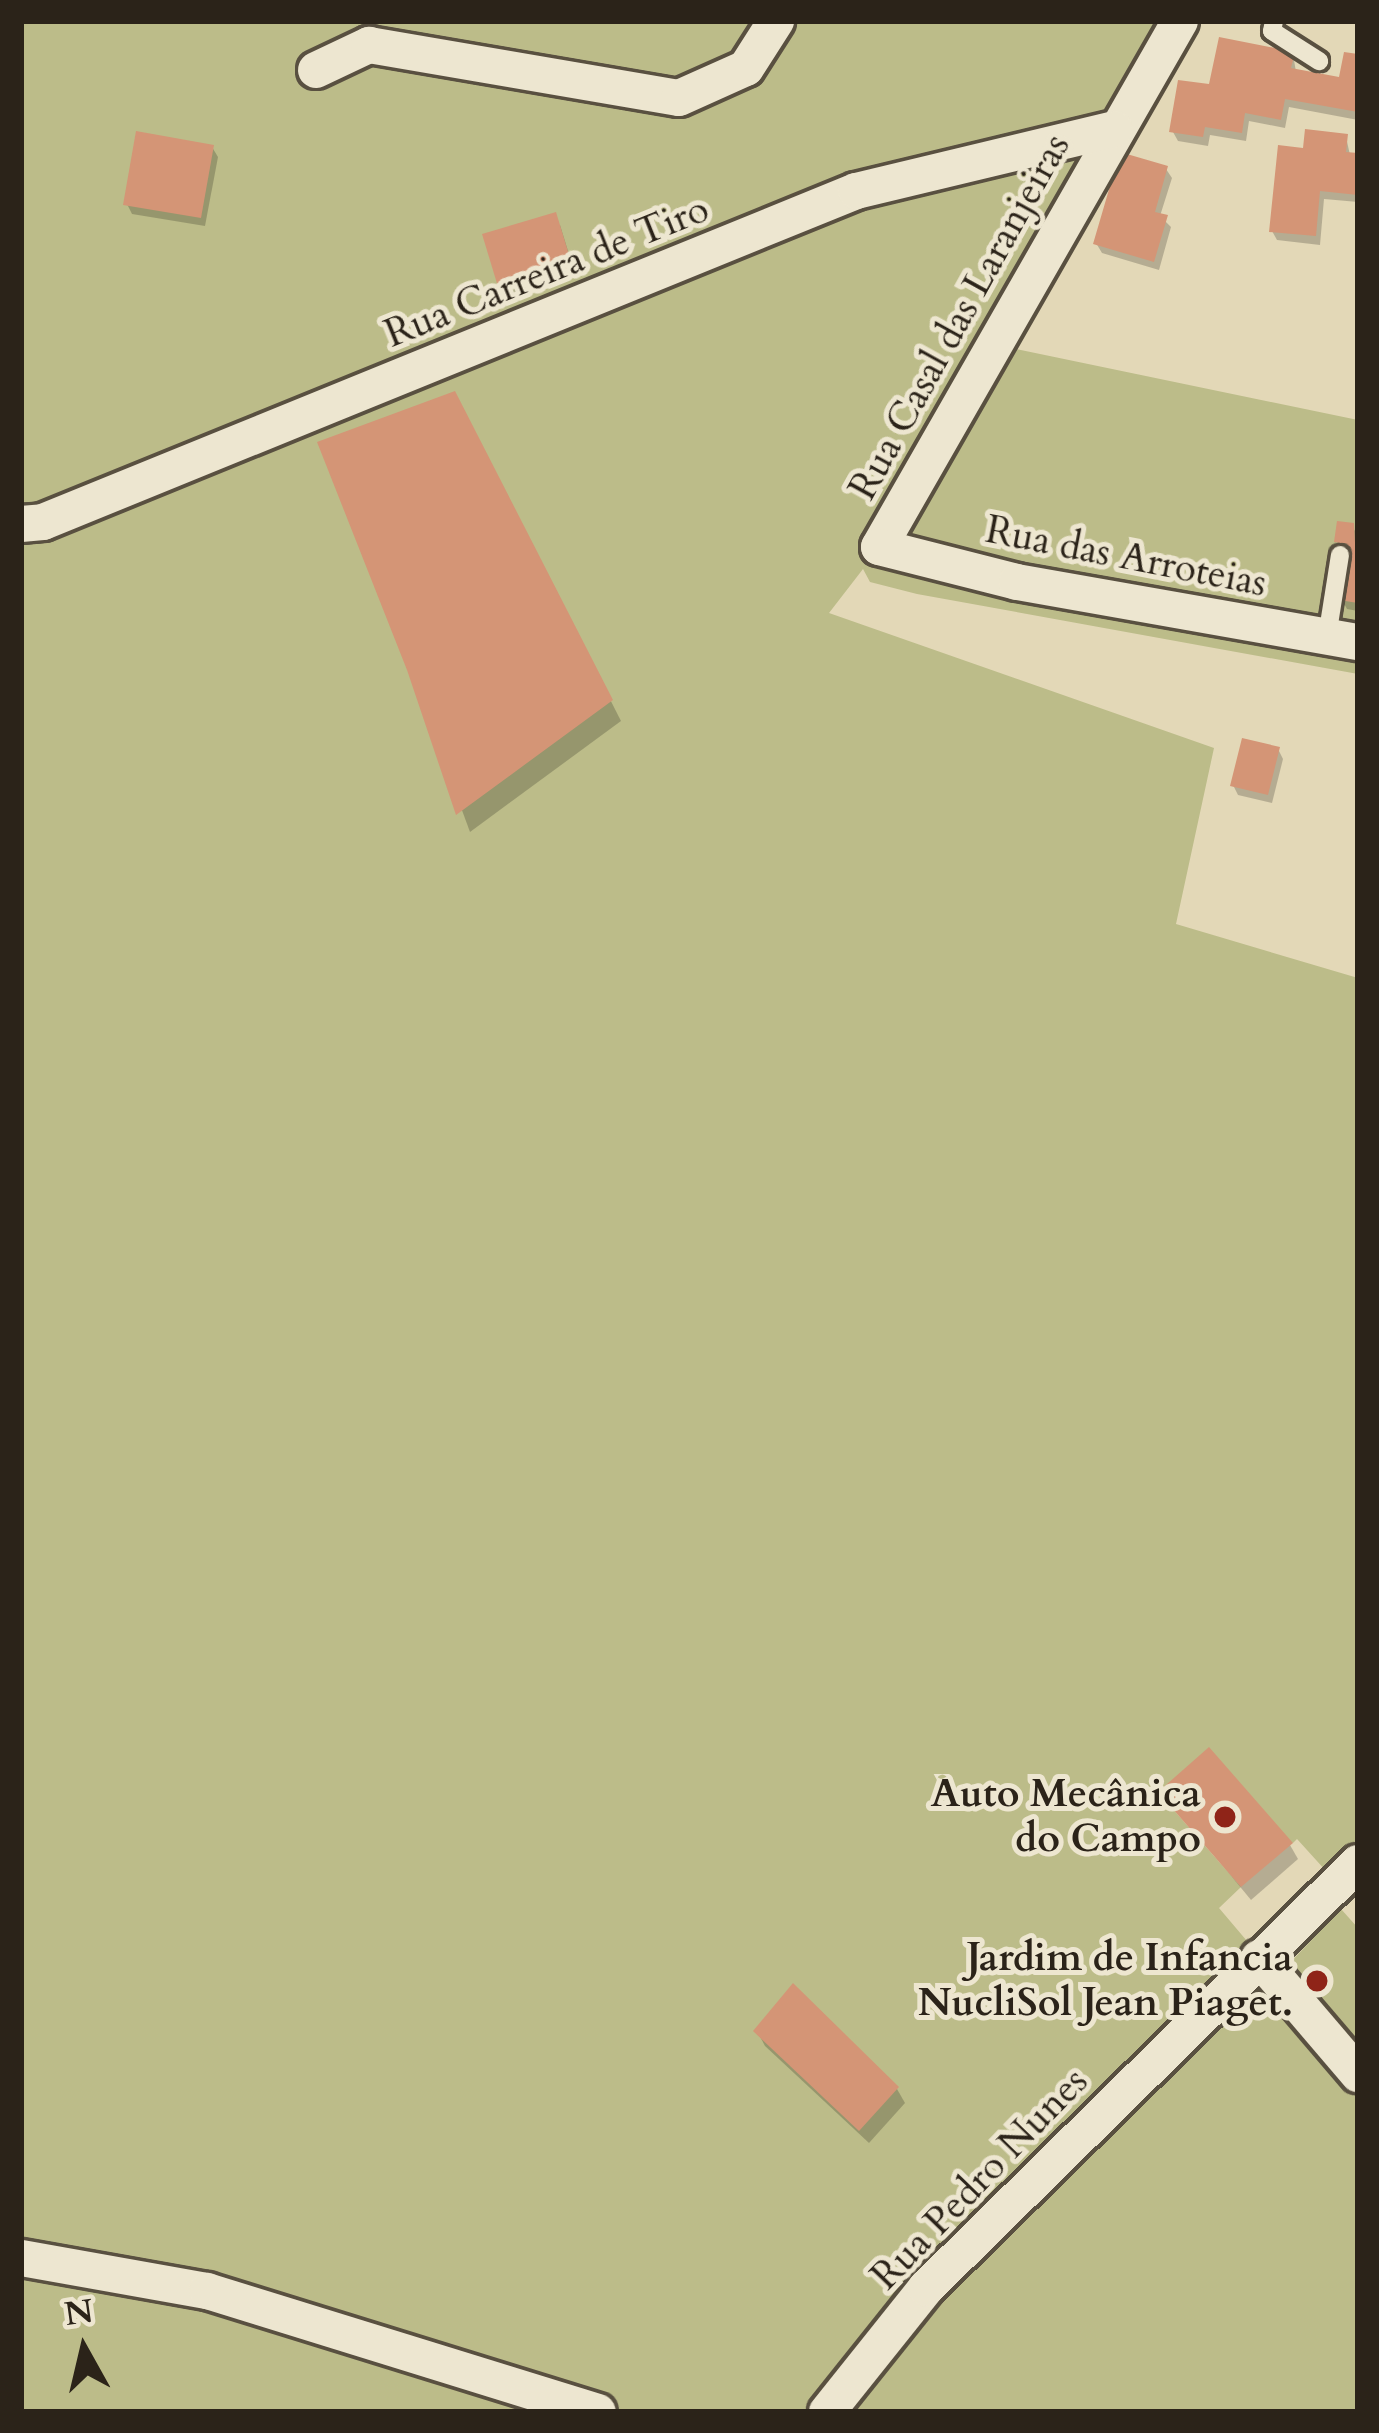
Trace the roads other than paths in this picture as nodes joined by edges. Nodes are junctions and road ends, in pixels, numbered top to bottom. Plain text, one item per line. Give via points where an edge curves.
1 (776, 21) edge
2 (1180, 21) edge
3 (1274, 21) edge
4 (1319, 61) dead end
5 (316, 70) dead end
6 (1114, 129) junction
7 (21, 524) edge
8 (879, 548) joint
9 (1340, 555) dead end
10 (1343, 640) edge
11 (1358, 1863) edge
12 (1259, 1958) junction
13 (1358, 2074) edge
14 (21, 2258) edge
15 (598, 2412) edge
16 (827, 2412) edge

1 - 5 street via 746,68 680,98 369,45
2 - 6 street, Rua Casal das Laranjeiras
3 - 4 lane via 1272,31
6 - 7 street, Rua Carreira de Tiro via 856,191 43,523
6 - 8 street, Rua Casal das Laranjeiras
8 - 10 street, Rua das Arroteias via 1017,582
9 - 10 lane
11 - 12 street, Rua Pedro Nunes
12 - 13 street
12 - 16 street, Rua Pedro Nunes via 926,2288
14 - 15 street via 207,2291

